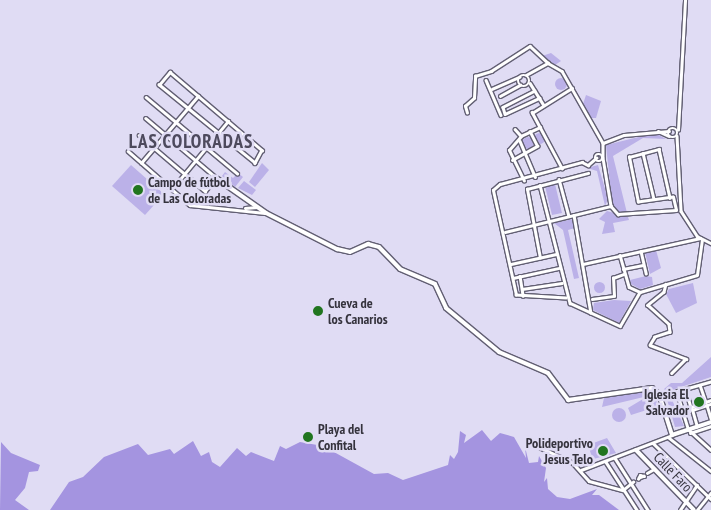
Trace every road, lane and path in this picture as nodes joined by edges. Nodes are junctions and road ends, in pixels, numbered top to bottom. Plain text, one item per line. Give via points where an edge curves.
1 (685, 0) edge
2 (548, 62) junction
3 (526, 75) junction
4 (520, 77) junction
5 (486, 80) dead end
6 (530, 82) junction
7 (520, 85) junction
8 (572, 88) junction
9 (492, 89) junction
10 (535, 91) junction
11 (198, 96) junction
12 (500, 96) dead end
13 (146, 97) dead end
14 (540, 98) junction
15 (544, 105) junction
16 (186, 109) junction
17 (467, 113) dead end
18 (501, 115) dead end
19 (678, 117) junction
20 (146, 119) dead end
21 (228, 121) junction
22 (176, 122) junction
23 (540, 126) junction
24 (515, 128) dead end
25 (673, 128) junction
26 (668, 130) junction
27 (678, 130) junction
28 (657, 131) junction
29 (529, 132) junction
30 (217, 134) junction
31 (139, 135) dead end
32 (165, 135) junction
33 (520, 136) junction
34 (669, 136) junction
35 (677, 136) junction
36 (672, 138) junction
37 (520, 141) junction
38 (603, 144) junction
39 (207, 147) junction
40 (677, 147) junction
41 (154, 148) junction
42 (128, 151) dead end
43 (643, 153) junction
44 (522, 154) junction
45 (598, 154) junction
46 (603, 157) junction
47 (596, 158) junction
48 (196, 160) junction
49 (512, 160) junction
50 (599, 161) junction
51 (141, 162) junction
52 (562, 169) junction
53 (604, 169) junction
54 (237, 173) dead end
55 (588, 173) dead end
56 (184, 174) junction
57 (535, 177) junction
58 (216, 178) junction
59 (559, 179) junction
60 (524, 181) junction
61 (540, 185) junction
62 (172, 189) junction
63 (670, 198) junction
64 (654, 199) junction
65 (252, 206) junction
66 (611, 206) junction
67 (241, 209) junction
68 (266, 213) junction
69 (574, 215) junction
70 (568, 216) junction
71 (548, 221) junction
72 (534, 225) junction
73 (504, 232) junction
74 (701, 239) junction
75 (711, 243) edge
76 (640, 250) junction
77 (556, 254) junction
78 (620, 255) junction
79 (540, 258) junction
80 (510, 264) junction
81 (583, 264) junction
82 (644, 265) junction
83 (559, 268) junction
84 (623, 269) junction
85 (624, 274) junction
86 (646, 274) dead end
87 (520, 276) junction
88 (513, 278) junction
89 (562, 283) junction
90 (666, 284) junction
91 (522, 289) junction
92 (640, 292) junction
93 (523, 296) junction
94 (566, 298) junction
95 (592, 300) junction
96 (591, 313) junction
97 (672, 373) dead end
98 (711, 382) edge
99 (700, 385) junction
100 (686, 390) junction
101 (711, 402) edge
102 (706, 403) junction
103 (711, 424) edge
104 (696, 427) junction
105 (689, 430) junction
106 (670, 436) junction
107 (653, 443) junction
108 (541, 448) dead end
109 (636, 450) junction
110 (711, 450) edge
111 (615, 458) junction
112 (606, 462) junction
113 (654, 469) junction
114 (580, 470) junction
115 (711, 471) edge
116 (636, 480) junction
117 (697, 485) junction
118 (623, 490) junction
119 (710, 496) edge
120 (686, 501) junction
121 (637, 510) edge
122 (648, 510) edge
123 (680, 510) edge
124 (696, 510) edge

1 - 19 street
2 - 3 street
2 - 8 street via 562,71
2 - 17 street via 530,46 492,71 475,76 474,98 466,106
3 - 4 street
3 - 6 street
4 - 7 street
4 - 9 street
5 - 9 street
6 - 7 street
6 - 10 street
7 - 12 street
8 - 15 street
8 - 38 street
9 - 18 street
10 - 14 street
10 - 14 street via 503,107 505,114
11 - 16 street
11 - 16 street via 170,72 159,85
11 - 21 street
13 - 22 street
14 - 15 street
15 - 23 street via 532,113
16 - 22 street
16 - 30 street
19 - 25 street
19 - 27 street
20 - 32 street
21 - 30 street
21 - 30 street via 262,150 253,164
22 - 32 street
22 - 39 street
23 - 29 street
23 - 52 street
24 - 33 street
25 - 26 street
25 - 27 street
26 - 28 street
26 - 34 street
27 - 35 street
28 - 34 street
28 - 38 street
29 - 33 street
29 - 44 street via 537,146
30 - 39 street
31 - 41 street
32 - 41 street
32 - 48 street
33 - 37 street
34 - 36 street
35 - 36 street
35 - 40 street
36 - 40 street
37 - 44 street
37 - 49 street via 510,150
38 - 45 street
38 - 46 street
39 - 48 street
39 - 54 street
40 - 74 street via 681,211
41 - 51 street
41 - 56 street
42 - 51 street
43 - 63 street via 659,149
43 - 64 street
43 - 64 street via 629,157 638,202
44 - 49 street
44 - 57 street
45 - 46 street
45 - 47 street
46 - 50 street
46 - 53 street
47 - 50 street
47 - 52 street via 588,165
48 - 56 street
48 - 58 street
49 - 60 street
50 - 53 street
51 - 62 street
52 - 57 street
53 - 66 street
55 - 59 street
56 - 58 street via 205,191
56 - 62 street
57 - 60 street
58 - 65 street
59 - 61 street
59 - 70 street
60 - 73 street via 500,184 493,190
61 - 71 street
61 - 72 street via 527,189
62 - 67 street via 193,206
63 - 64 street
63 - 66 street via 676,210 629,215 618,214
65 - 67 street
65 - 68 street
66 - 69 street
67 - 68 street
68 - 106 street via 346,252 368,244 379,246 400,270 435,284 446,308 499,352 548,373 568,400 656,390
69 - 70 street
69 - 81 street
70 - 71 street
71 - 72 street
71 - 77 street
72 - 73 street
72 - 79 street
73 - 80 street
74 - 75 street
74 - 76 street
74 - 90 street via 697,275
76 - 78 street
76 - 82 street
77 - 79 street
77 - 83 street
78 - 81 street
78 - 84 street
79 - 80 street
80 - 88 street
81 - 95 street
82 - 84 street
82 - 86 street
83 - 87 street
83 - 89 street
84 - 85 street
85 - 92 street via 629,287
85 - 95 street via 613,278 614,296
87 - 88 street
87 - 91 street
88 - 93 street via 516,295
89 - 91 street
89 - 94 street
90 - 92 street
90 - 97 street via 664,292 648,305 669,324 670,332 655,337 650,345 686,359
91 - 93 street
92 - 96 street via 620,326
93 - 94 street
94 - 96 street
95 - 96 street
98 - 99 street
99 - 100 street
99 - 102 street
100 - 102 street via 691,407
100 - 105 street via 677,392
101 - 102 street
102 - 103 street
102 - 104 street via 692,410
103 - 104 street
103 - 105 street
104 - 105 street
105 - 106 street
105 - 110 street
106 - 107 street
106 - 115 street
107 - 109 street
107 - 117 street
108 - 114 street
109 - 111 street
109 - 113 street, Calle Faro
111 - 112 street
111 - 116 street
112 - 114 street
112 - 118 street
113 - 116 street
113 - 120 street, Calle Faro
114 - 118 street via 589,481
116 - 118 street
116 - 122 street
117 - 119 street
117 - 120 street
118 - 121 street
119 - 124 street
120 - 123 street
120 - 124 street, Calle Faro

